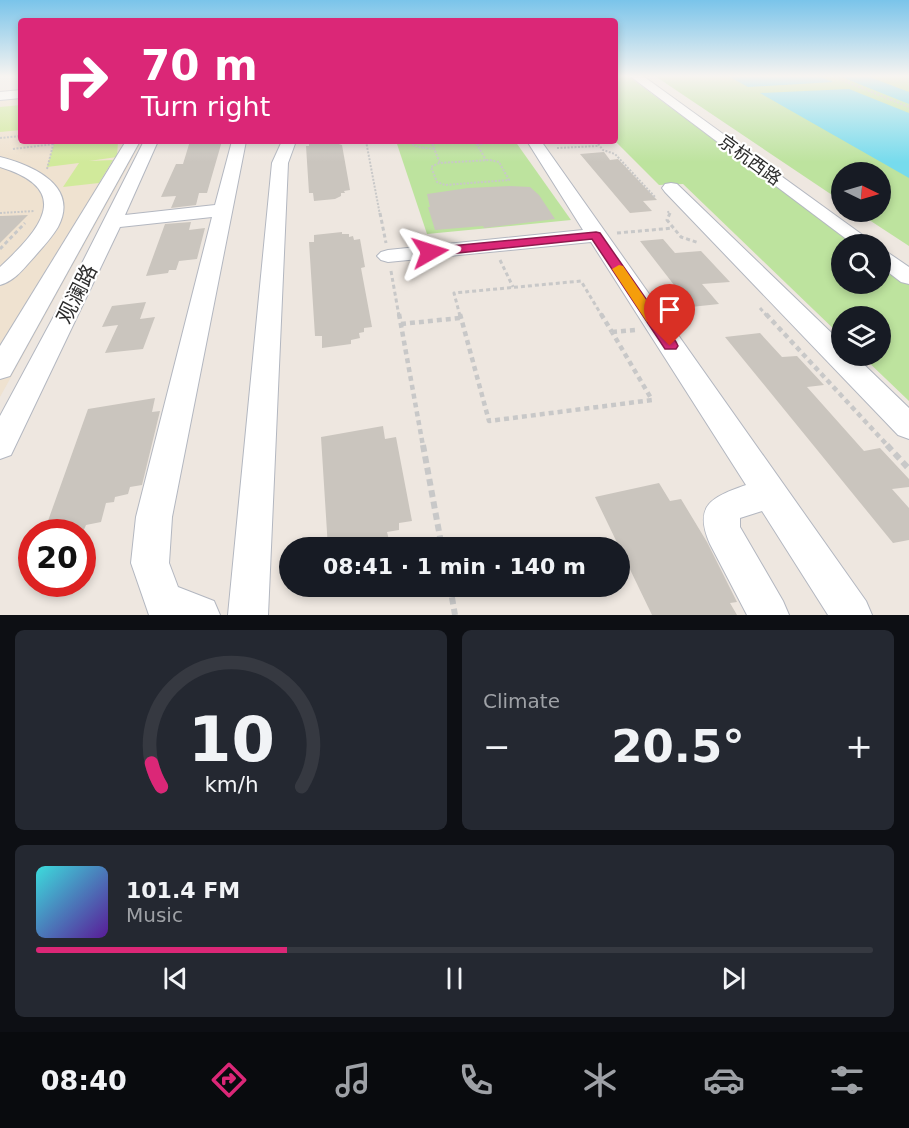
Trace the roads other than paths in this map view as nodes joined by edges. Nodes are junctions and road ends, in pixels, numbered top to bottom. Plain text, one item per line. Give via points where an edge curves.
1 (674, 105) edge
2 (131, 144) edge
3 (150, 144) edge
4 (238, 144) edge
5 (288, 144) edge
6 (536, 145) edge
7 (5, 156) edge
8 (671, 188) dead end
9 (224, 210) junction
10 (89, 217) junction
11 (51, 220) junction
12 (112, 222) junction
13 (851, 234) edge
14 (596, 235) junction
15 (388, 256) road end
16 (891, 264) edge
17 (59, 268) junction
18 (3, 276) edge
19 (909, 277) edge
20 (0, 369) edge
21 (909, 427) edge
22 (0, 446) edge
23 (770, 493) junction
24 (200, 615) edge
25 (248, 615) edge
26 (769, 615) edge
27 (852, 615) edge

1 - 13 street, 京杭西路
2 - 10 street
3 - 12 street, 观澜路
4 - 9 street
5 - 25 street via 280,163
6 - 14 street
7 - 11 street via 44,182 54,196
8 - 21 street
9 - 12 street
9 - 24 street via 154,517 150,563 164,603
10 - 11 street
10 - 17 street
11 - 18 street
12 - 22 street, 观澜路
14 - 15 street
14 - 23 street
16 - 19 street
17 - 18 street
17 - 20 street
23 - 26 street via 728,507 720,516 723,532
23 - 27 street

